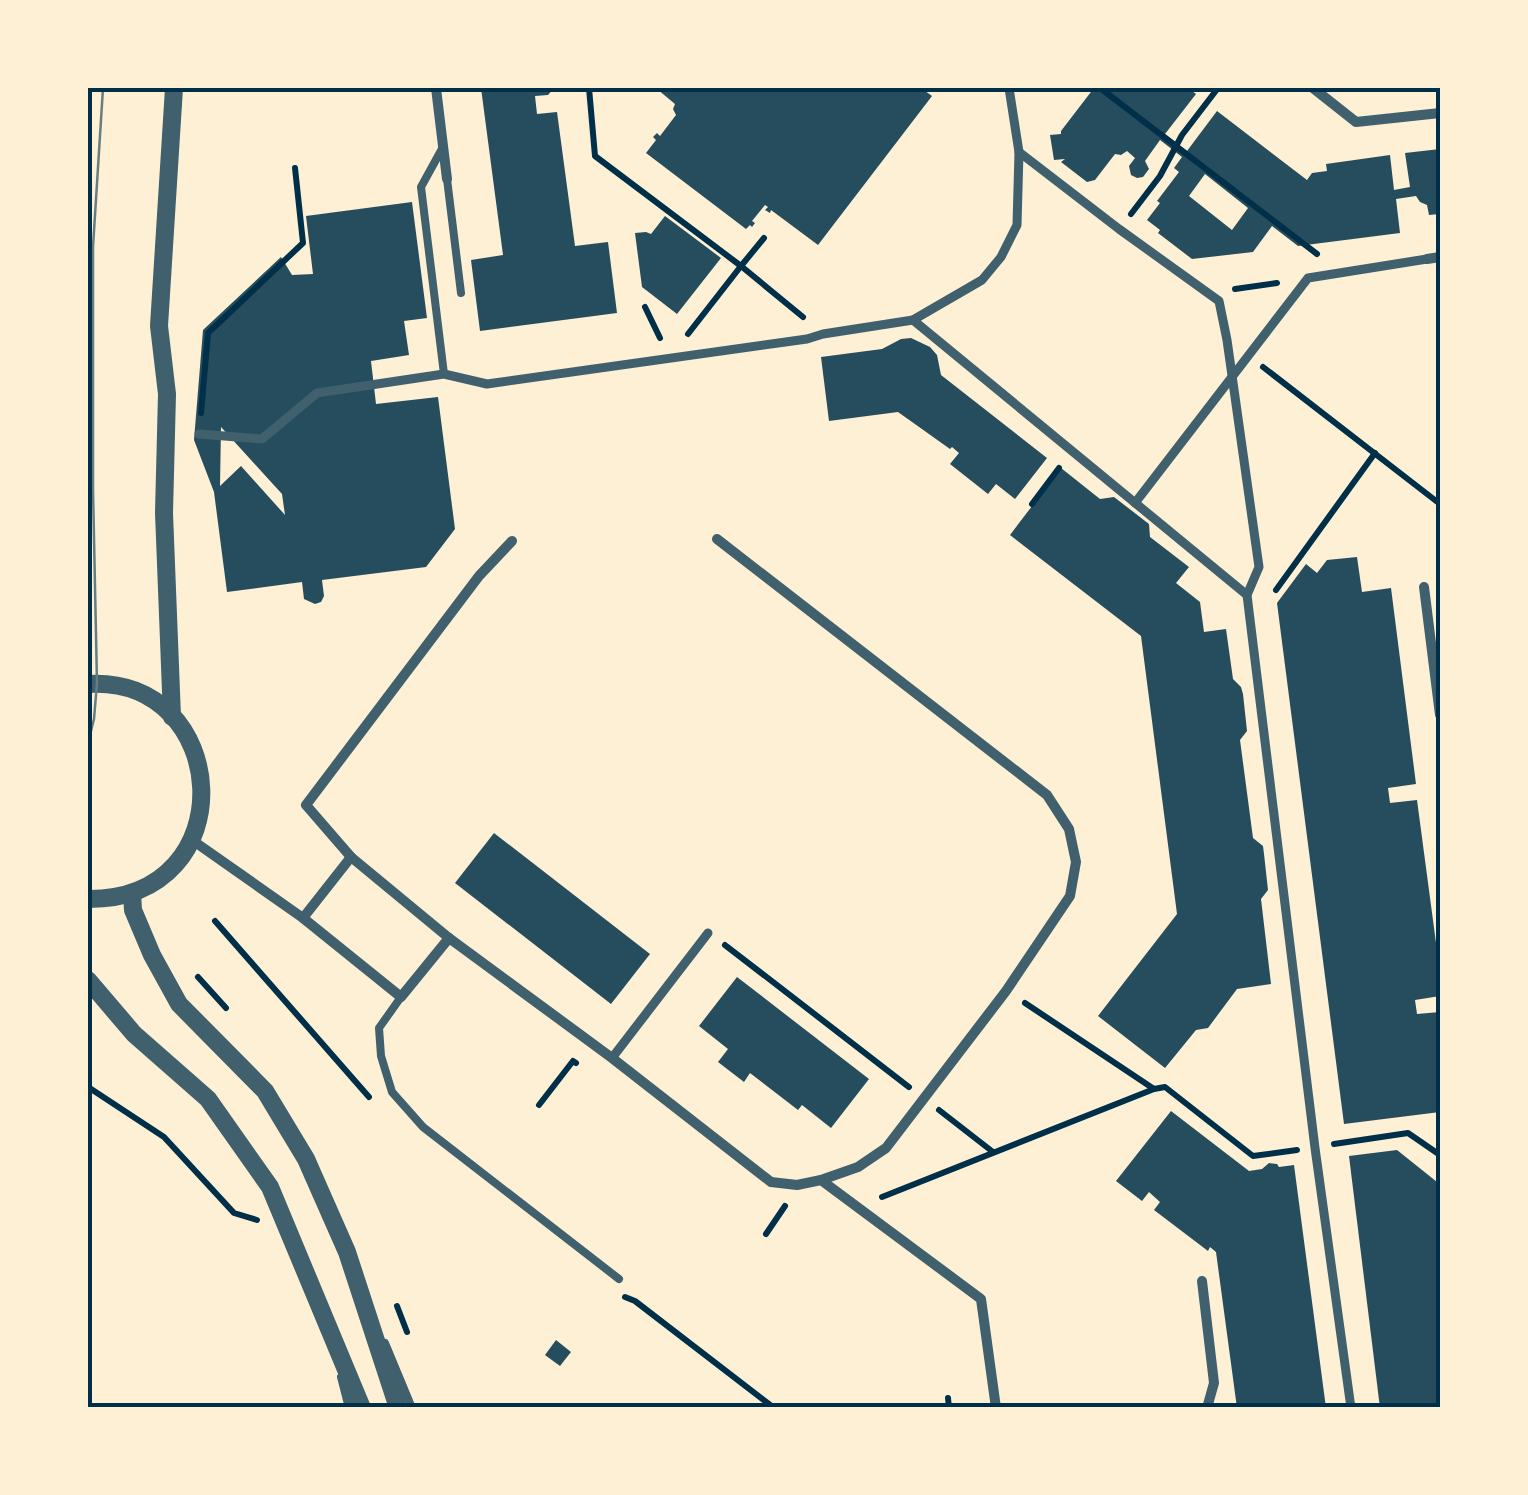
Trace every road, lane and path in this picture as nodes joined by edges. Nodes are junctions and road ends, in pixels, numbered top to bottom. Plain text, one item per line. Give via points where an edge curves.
1 (174, 88) edge
2 (436, 88) edge
3 (589, 88) edge
4 (1010, 88) edge
5 (1100, 88) edge
6 (1218, 88) edge
7 (1312, 88) edge
8 (1440, 113) edge
9 (443, 147) junction
10 (1176, 147) junction
11 (1019, 152) junction
12 (295, 168) dead end
13 (447, 179) joint
14 (1119, 229) junction
15 (764, 238) dead end
16 (1440, 257) edge
17 (1427, 259) joint
18 (742, 266) junction
19 (1340, 272) junction
20 (461, 293) dead end
21 (645, 307) dead end
22 (913, 320) junction
23 (655, 326) dead end
24 (823, 334) junction
25 (1249, 356) junction
26 (670, 358) junction
27 (444, 374) junction
28 (1233, 377) junction
29 (199, 434) joint
30 (1072, 452) junction
31 (1375, 454) junction
32 (1135, 503) junction
33 (1032, 504) dead end
34 (1440, 504) edge
35 (717, 539) dead end
36 (512, 541) dead end
37 (1424, 586) dead end
38 (1247, 596) junction
39 (88, 684) edge
40 (1440, 715) edge
41 (172, 716) junction
42 (192, 840) junction
43 (351, 857) junction
44 (132, 893) junction
45 (88, 898) edge
46 (303, 918) junction
47 (708, 933) joint
48 (449, 938) junction
49 (88, 980) edge
50 (1006, 991) junction
51 (401, 997) junction
52 (612, 1058) junction
53 (88, 1087) edge
54 (1154, 1089) junction
55 (924, 1098) junction
56 (539, 1105) dead end
57 (1315, 1148) junction
58 (993, 1152) junction
59 (1440, 1154) edge
60 (821, 1180) junction
61 (858, 1207) junction
62 (782, 1212) dead end
63 (288, 1230) junction
64 (766, 1234) dead end
65 (347, 1252) junction
66 (619, 1279) dead end
67 (1202, 1281) dead end
68 (318, 1300) junction
69 (635, 1301) dead end
70 (948, 1398) dead end
71 (350, 1408) edge
72 (362, 1408) edge
73 (398, 1408) edge
74 (412, 1408) edge
75 (774, 1408) edge
76 (949, 1408) edge
77 (996, 1408) edge
78 (1207, 1408) edge
79 (1351, 1408) edge

1 - 41 street via 160,326
2 - 9 street
3 - 18 path via 595,156
4 - 11 street
5 - 10 path
6 - 10 path
7 - 8 street via 1356,122
9 - 13 street
9 - 27 lane via 421,188
10 - 14 path
10 - 19 path
11 - 14 street
11 - 22 street via 1017,225 1000,257 982,280
12 - 29 path via 303,243 208,333
13 - 20 lane
14 - 28 street via 1220,301
15 - 18 path
16 - 17 street
17 - 19 street
18 - 24 path
18 - 26 path
19 - 25 street via 1308,278
21 - 23 path
22 - 24 street
22 - 30 street
24 - 26 street
25 - 28 street
25 - 31 path
26 - 27 street via 486,384
27 - 29 street via 317,393 262,439
28 - 32 street
28 - 38 street via 1259,566
30 - 32 street
30 - 33 path
31 - 34 path
31 - 38 path via 1276,590
32 - 38 street
35 - 50 street via 1047,794 1069,829 1076,862 1070,896
36 - 43 street via 306,805
37 - 40 street
38 - 57 street
39 - 41 street via 124,688
41 - 42 street via 192,744 202,775 202,809
42 - 44 street via 156,881
42 - 46 street
43 - 46 street
43 - 48 street
44 - 45 street
44 - 65 street via 152,955 180,1004 265,1091 306,1159
46 - 51 street
47 - 52 street
47 - 55 path
48 - 51 street
48 - 52 street
49 - 63 street via 134,1034 208,1099 270,1187
50 - 54 path
50 - 55 street
51 - 66 lane via 379,1028 392,1092 423,1127
52 - 56 path via 596,1079 573,1060
52 - 60 street via 771,1182
53 - 63 path via 164,1137 234,1213
54 - 57 path via 1166,1087 1253,1156
54 - 58 path
55 - 58 path
55 - 60 street via 886,1148
57 - 59 path via 1408,1133
57 - 79 street
58 - 61 path
60 - 61 street
61 - 77 street via 981,1299
62 - 64 path
63 - 68 street
65 - 73 street
65 - 74 lane
67 - 78 street via 1214,1383
68 - 71 lane
68 - 72 street
69 - 75 path
70 - 76 path

